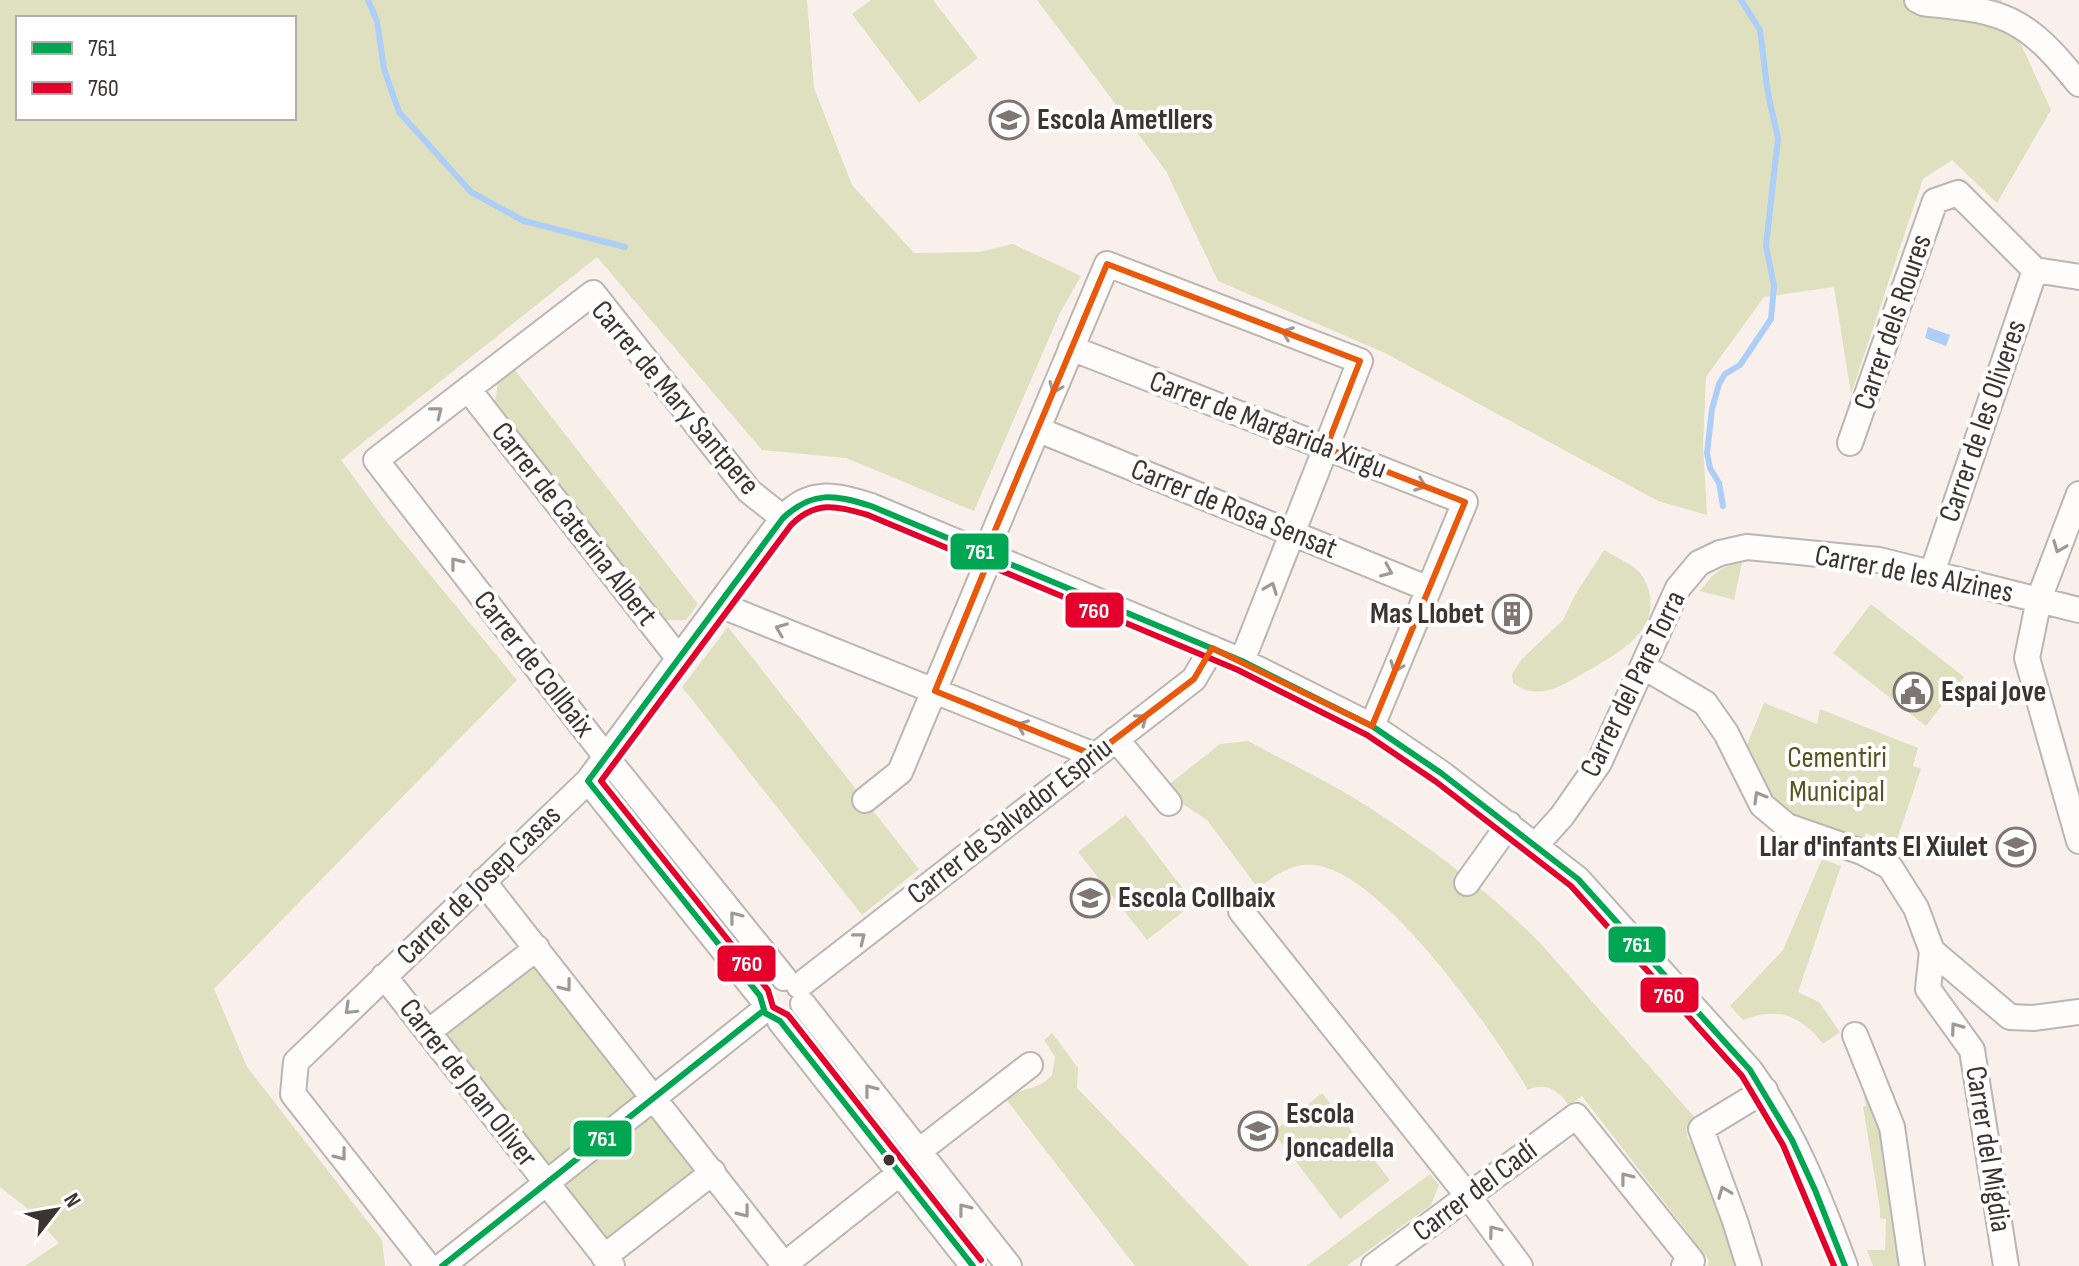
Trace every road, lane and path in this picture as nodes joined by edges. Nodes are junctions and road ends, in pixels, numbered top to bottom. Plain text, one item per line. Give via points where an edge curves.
1 (1917, 0) edge
2 (2079, 84) edge
3 (2035, 270) junction
4 (2079, 277) edge
5 (1071, 348) junction
6 (468, 389) junction
7 (1039, 430) junction
8 (1850, 443) dead end
9 (1326, 448) junction
10 (376, 460) joint
11 (2079, 494) edge
12 (783, 518) junction
13 (1293, 532) junction
14 (1747, 547) joint
15 (988, 556) junction
16 (1932, 573) junction
17 (1429, 589) junction
18 (2039, 599) junction
19 (720, 605) junction
20 (2079, 610) edge
21 (1212, 648) junction
22 (680, 660) junction
23 (1242, 661) junction
24 (1644, 667) junction
25 (935, 691) junction
26 (1372, 726) junction
27 (1116, 739) junction
28 (1094, 755) junction
29 (607, 758) junction
30 (2070, 778) edge
31 (588, 781) junction
32 (865, 800) dead end
33 (1169, 803) dead end
34 (1509, 824) junction
35 (2079, 841) edge
36 (1536, 845) junction
37 (483, 881) junction
38 (1467, 883) dead end
39 (1241, 911) dead end
40 (537, 948) junction
41 (1932, 951) junction
42 (384, 976) junction
43 (795, 989) junction
44 (768, 1010) junction
45 (2076, 1017) edge
46 (428, 1032) junction
47 (1855, 1035) dead end
48 (1030, 1065) dead end
49 (1765, 1090) junction
50 (655, 1097) junction
51 (919, 1151) junction
52 (713, 1172) junction
53 (900, 1173) junction
54 (547, 1183) junction
55 (1468, 1196) junction
56 (608, 1261) edge
57 (1688, 1263) edge
58 (428, 1266) edge
59 (442, 1266) edge
60 (785, 1266) edge
61 (973, 1266) edge
62 (1009, 1266) edge
63 (1374, 1266) edge
64 (1520, 1266) edge
65 (1749, 1266) edge
66 (1845, 1266) edge
67 (1912, 1266) edge
68 (2006, 1266) edge

1 - 2 street via 2015,23 2052,52
3 - 4 street
3 - 8 street, Carrer dels Roures via 1958,193 1935,201
3 - 16 street, Carrer de les Oliveres
5 -> 7 street
5 - 9 street, Carrer de Margarida Xirgu
9 -> 5 street via 1360,361 1107,264
10 -> 6 street, Carrer de Mary Santpere
6 - 12 street, Carrer de Mary Santpere via 593,293 749,491
6 - 22 street, Carrer de Caterina Albert
7 - 13 street, Carrer de Rosa Sensat
7 - 15 street
9 - 13 street
9 -> 17 street, Carrer de Margarida Xirgu via 1465,502
29 -> 10 street, Carrer de Collbaix
11 -> 18 street
12 - 15 street via 810,497 849,499
12 - 19 street, Carrer de Josep Casas
13 -> 17 street, Carrer de Rosa Sensat
23 -> 13 street
14 - 16 street, Carrer de les Alzines via 1879,560
14 - 24 street, Carrer del Pare Torra via 1699,563 1678,588
15 - 21 street
15 - 25 street
16 - 18 street, Carrer de les Alzines
17 -> 26 street
18 - 20 street, Carrer de les Alzines
18 - 30 street via 2027,658
19 - 22 street, Carrer de Josep Casas
25 -> 19 street
21 - 23 street
27 -> 21 street, Carrer de Salvador Espriu via 1194,679
22 - 29 street, Carrer de Josep Casas
23 - 26 street
24 - 36 street, Carrer del Pare Torra via 1599,763
41 -> 24 street via 1916,908 1890,867 1787,826 1762,805 1705,703
28 -> 25 street
25 - 32 street via 900,772
26 - 34 street
27 - 28 street, Carrer de Salvador Espriu
27 - 33 street
43 -> 28 street, Carrer de Salvador Espriu
29 - 31 street, Carrer de Josep Casas
43 -> 29 street, Carrer de Collbaix
30 - 35 street
31 - 37 street, Carrer de Josep Casas
31 - 44 street, Carrer de Collbaix
34 - 36 street
34 - 38 street
36 - 49 street via 1578,879
37 - 40 street
37 - 42 street, Carrer de Josep Casas
39 - 55 street
40 - 46 street
40 -> 50 street
41 - 45 street via 2010,1017
68 -> 41 street, Carrer del Migdia via 1972,1050 1928,989
42 - 46 street, Carrer de Joan Oliver
42 -> 58 street, Carrer de Josep Casas via 296,1062 293,1094
43 - 44 street via 768,982
43 - 44 street via 795,1017
51 -> 43 street, Carrer de Collbaix
44 - 50 street
44 - 53 street, Carrer de Collbaix
46 - 54 street, Carrer de Joan Oliver
47 - 67 street via 1892,1127
48 - 51 street
65 -> 49 street via 1701,1129
49 - 66 street via 1819,1195
50 - 52 street
50 - 54 street
62 -> 51 street, Carrer de Collbaix
52 - 56 street
52 -> 60 street
53 - 60 street
53 - 61 street, Carrer de Collbaix
54 - 56 street, Carrer de Joan Oliver
54 - 59 street
57 -> 55 street, Carrer del Cadí via 1576,1116
55 - 63 street, Carrer del Cadí
64 -> 55 street

